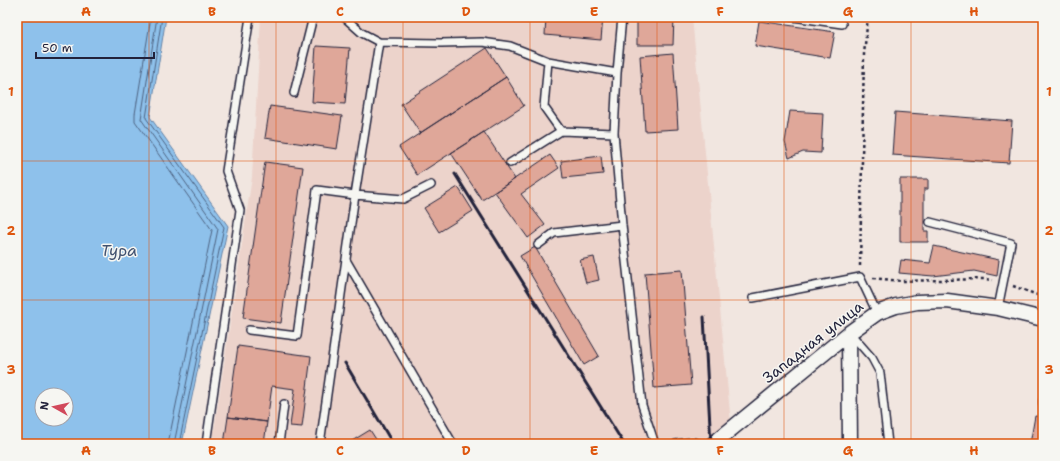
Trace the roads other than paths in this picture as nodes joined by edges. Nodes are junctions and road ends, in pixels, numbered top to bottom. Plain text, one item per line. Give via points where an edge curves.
1 (250, 17) edge
2 (313, 17) edge
3 (344, 17) edge
4 (622, 17) edge
5 (793, 17) edge
6 (842, 24) dead end
7 (379, 42) junction
8 (548, 61) junction
9 (617, 74) junction
10 (294, 93) dead end
11 (561, 131) junction
12 (614, 133) junction
13 (510, 163) dead end
14 (431, 185) dead end
15 (355, 195) junction
16 (930, 222) dead end
17 (622, 226) junction
18 (538, 245) dead end
19 (346, 260) junction
20 (753, 298) dead end
21 (998, 308) junction
22 (877, 313) junction
23 (1043, 319) edge
24 (250, 330) dead end
25 (849, 333) junction
26 (284, 404) dead end
27 (206, 444) edge
28 (279, 444) edge
29 (320, 444) edge
30 (453, 444) edge
31 (655, 444) edge
32 (676, 444) edge
33 (701, 444) edge
34 (713, 444) edge
35 (850, 444) edge
36 (888, 444) edge

1 - 27 lane via 226,171 240,210
2 - 10 lane
3 - 7 lane via 362,34
4 - 9 lane
5 - 6 lane
7 - 8 lane via 482,42 510,46
7 - 15 lane
8 - 9 lane
8 - 11 lane via 544,107
9 - 12 lane
11 - 12 lane
11 - 13 lane
12 - 17 lane
14 - 15 lane via 403,199
15 - 19 lane
15 - 24 lane via 317,190 297,336
16 - 21 lane via 1011,243
17 - 18 lane via 554,233
17 - 31 lane via 642,405
19 - 29 lane
19 - 30 lane
20 - 22 lane via 860,277
21 - 22 street, Западная улица via 947,301 917,302
21 - 23 street, Западная улица
22 - 25 street, Западная улица
25 - 34 street, Западная улица
25 - 35 street
25 - 36 lane via 872,358 880,373
26 - 28 lane
32 - 33 lane

